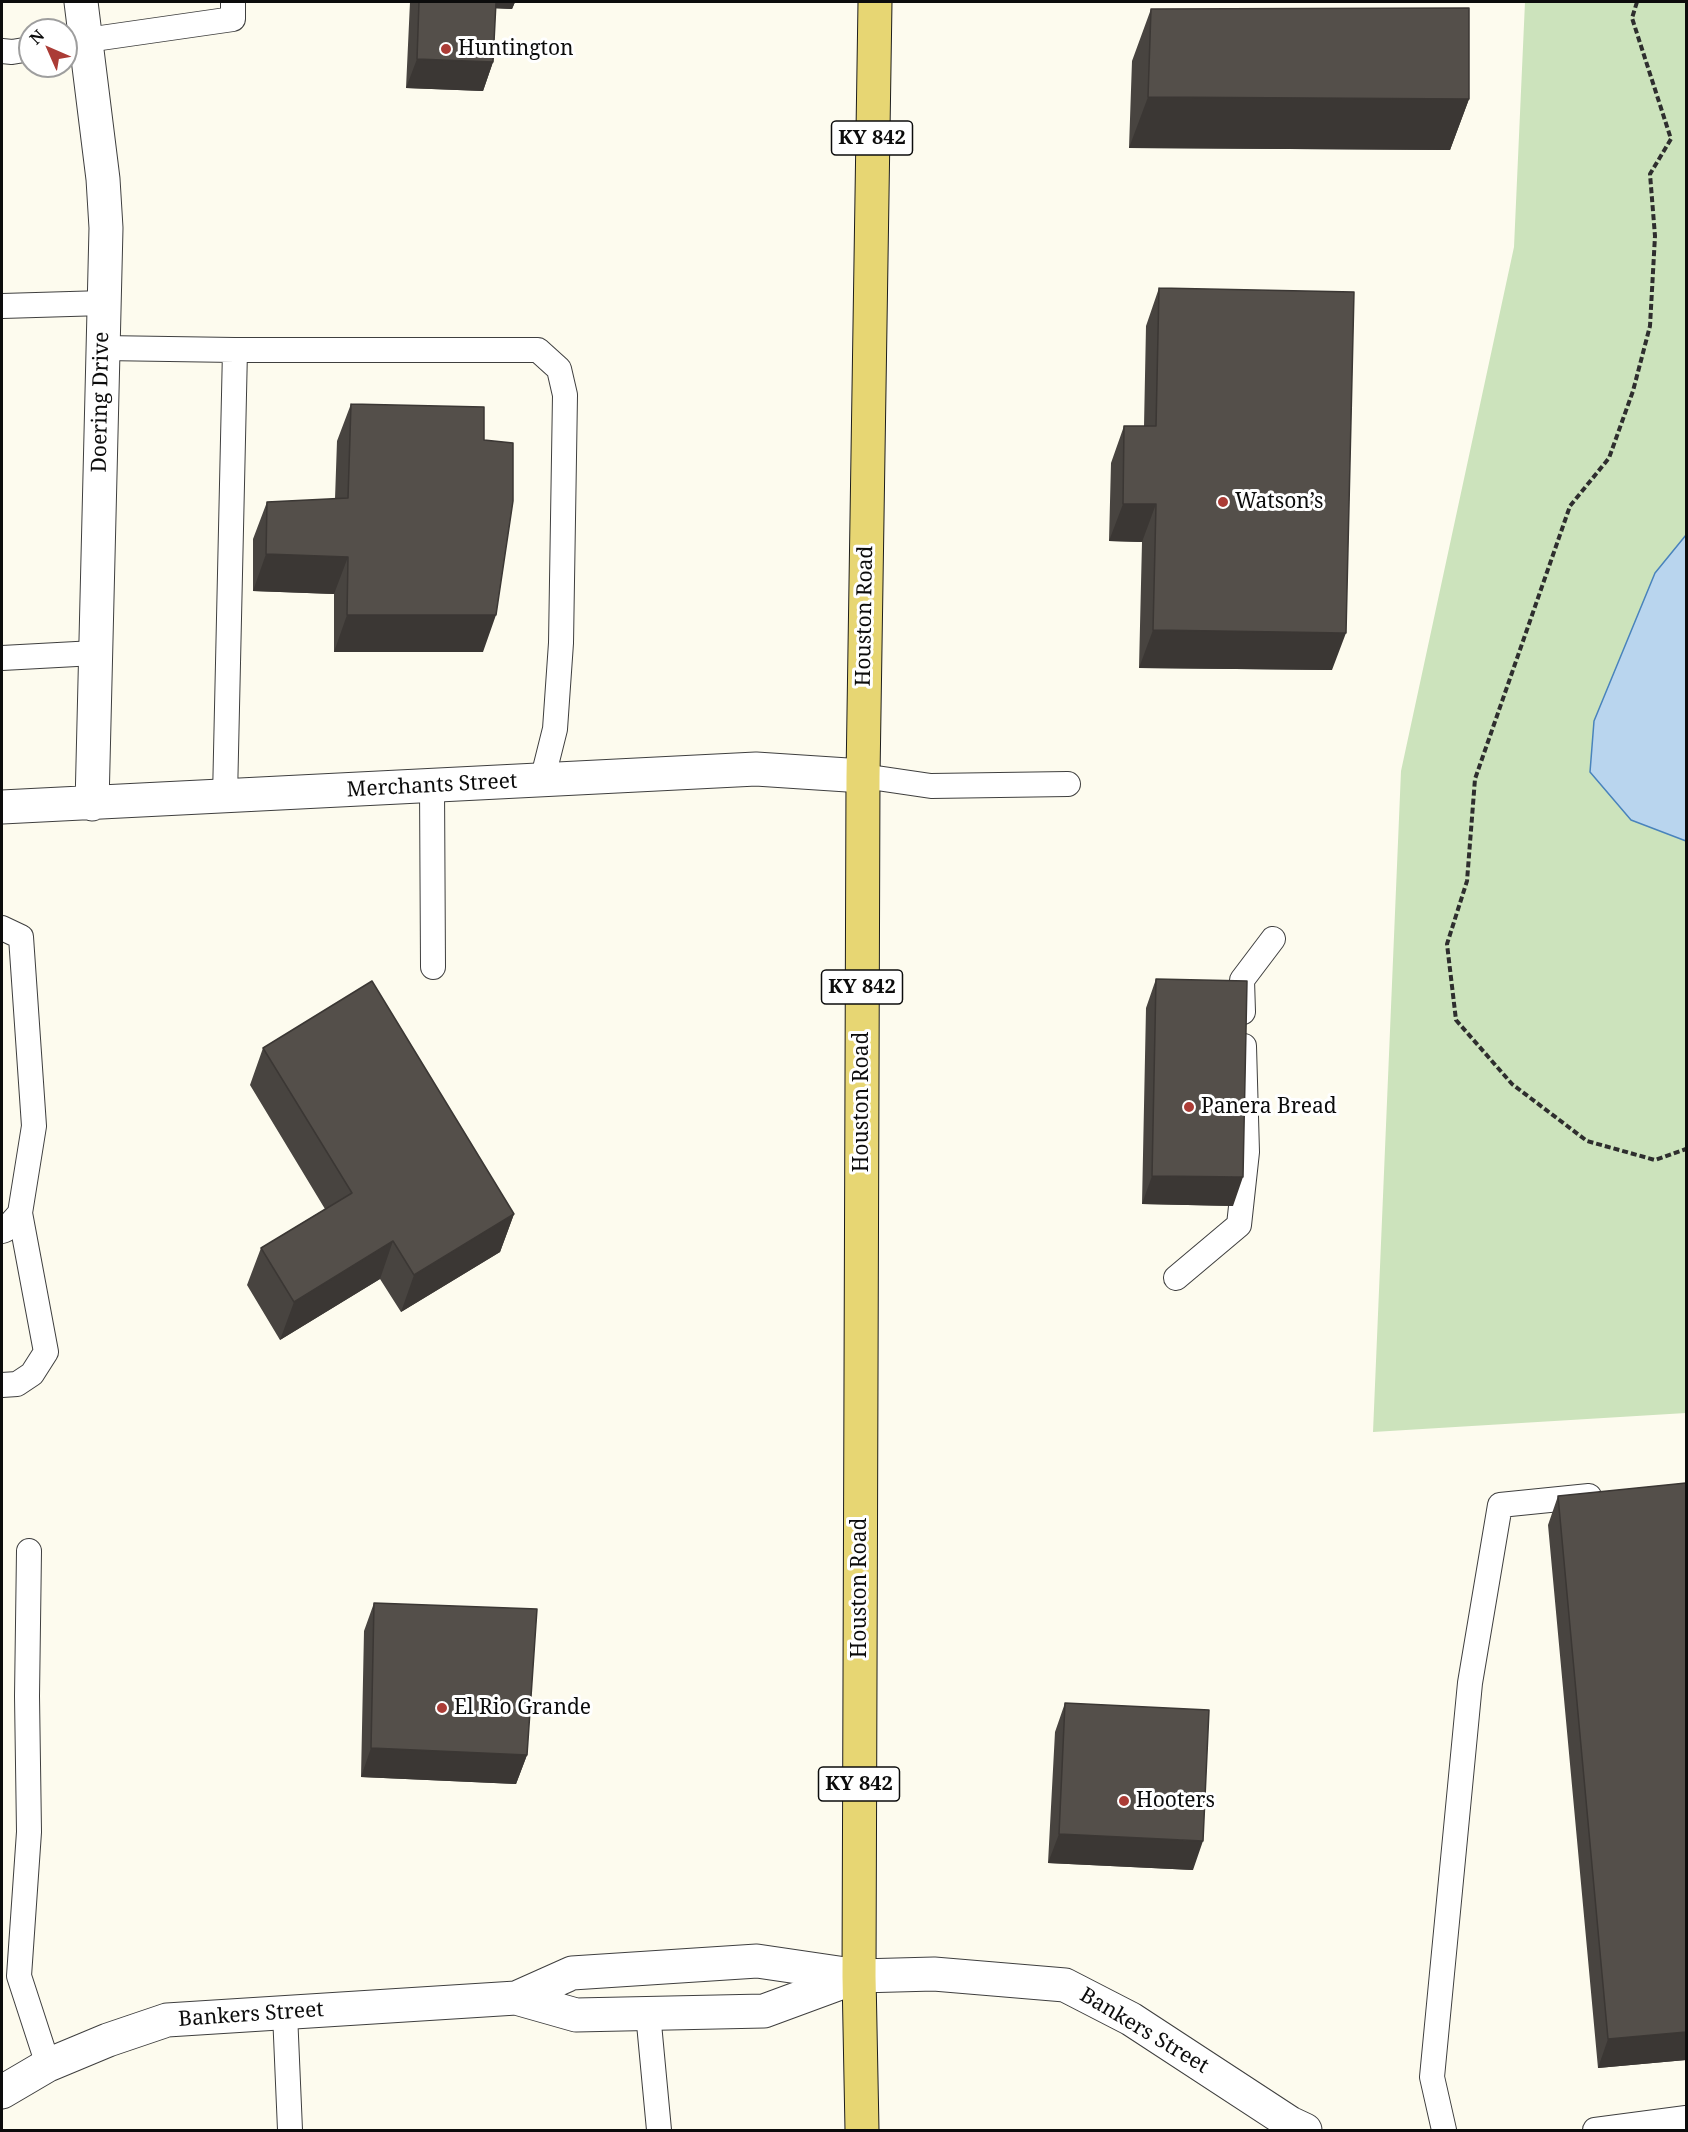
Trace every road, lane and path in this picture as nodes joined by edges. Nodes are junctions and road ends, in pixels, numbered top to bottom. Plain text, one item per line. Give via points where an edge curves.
1 (81, 2) edge
2 (232, 2) edge
3 (875, 2) edge
4 (1637, 2) edge
5 (78, 25) edge
6 (78, 41) edge
7 (2, 51) edge
8 (18, 51) edge
9 (78, 51) edge
10 (104, 303) junction
11 (2, 306) edge
12 (103, 348) junction
13 (234, 350) junction
14 (95, 653) junction
15 (2, 658) edge
16 (863, 776) junction
17 (542, 781) junction
18 (1068, 784) dead end
19 (432, 786) junction
20 (225, 797) junction
21 (92, 804) junction
22 (2, 807) edge
23 (2, 927) edge
24 (1272, 939) dead end
25 (433, 967) dead end
26 (1686, 1149) edge
27 (20, 1213) junction
28 (2, 1231) edge
29 (1176, 1278) dead end
30 (2, 1384) edge
31 (1616, 1493) edge
32 (29, 1551) dead end
33 (859, 1976) junction
34 (516, 1998) junction
35 (285, 2013) junction
36 (648, 2013) junction
37 (48, 2065) junction
38 (2, 2092) edge
39 (1686, 2118) edge
40 (290, 2130) edge
41 (658, 2130) edge
42 (862, 2130) edge
43 (1305, 2130) edge
44 (1444, 2130) edge
45 (1594, 2130) edge

1 - 5 street, Doering Drive
2 - 6 lane via 233,19
3 - 16 main road, Houston Road / KY 842
4 - 26 path via 1632,18 1671,139 1650,174 1655,236 1650,326 1634,391 1609,458 1570,506 1475,779 1467,880 1447,944 1456,1020 1512,1084 1587,1141 1655,1160
7 - 8 lane
9 - 10 street, Doering Drive via 103,178
10 - 11 lane
10 - 12 street, Doering Drive
12 - 13 lane
12 - 14 street, Doering Drive
13 - 17 lane via 538,350 559,369 565,395 561,643 555,729
13 - 20 lane
14 - 15 lane
14 - 21 street, Doering Drive
16 - 17 street, Merchants Street via 756,770
16 - 18 lane via 931,786
16 - 33 main road, Houston Road / KY 842
17 - 19 street, Merchants Street
19 - 20 street, Merchants Street
19 - 25 lane
20 - 21 street, Merchants Street
21 - 22 street, Merchants Street
23 - 27 lane via 21,937 34,1126
24 - 29 lane via 1242,980 1247,1152 1239,1225
27 - 28 lane
27 - 30 lane via 46,1352 32,1374 17,1384
31 - 44 lane via 1500,1505 1470,1683 1432,2077
32 - 37 lane via 29,1832 19,1976
33 - 34 street, Bankers Street via 757,1961 572,1973
33 - 36 street, Bankers Street via 764,2011
33 - 42 main road, Houston Road / KY 842
33 - 43 street, Bankers Street via 934,1974 1065,1986 1131,2019
34 - 35 street, Bankers Street
34 - 36 street, Bankers Street via 576,2015
35 - 37 street, Bankers Street via 167,2020
35 - 40 lane
36 - 41 lane
37 - 38 street, Bankers Street
39 - 45 lane

